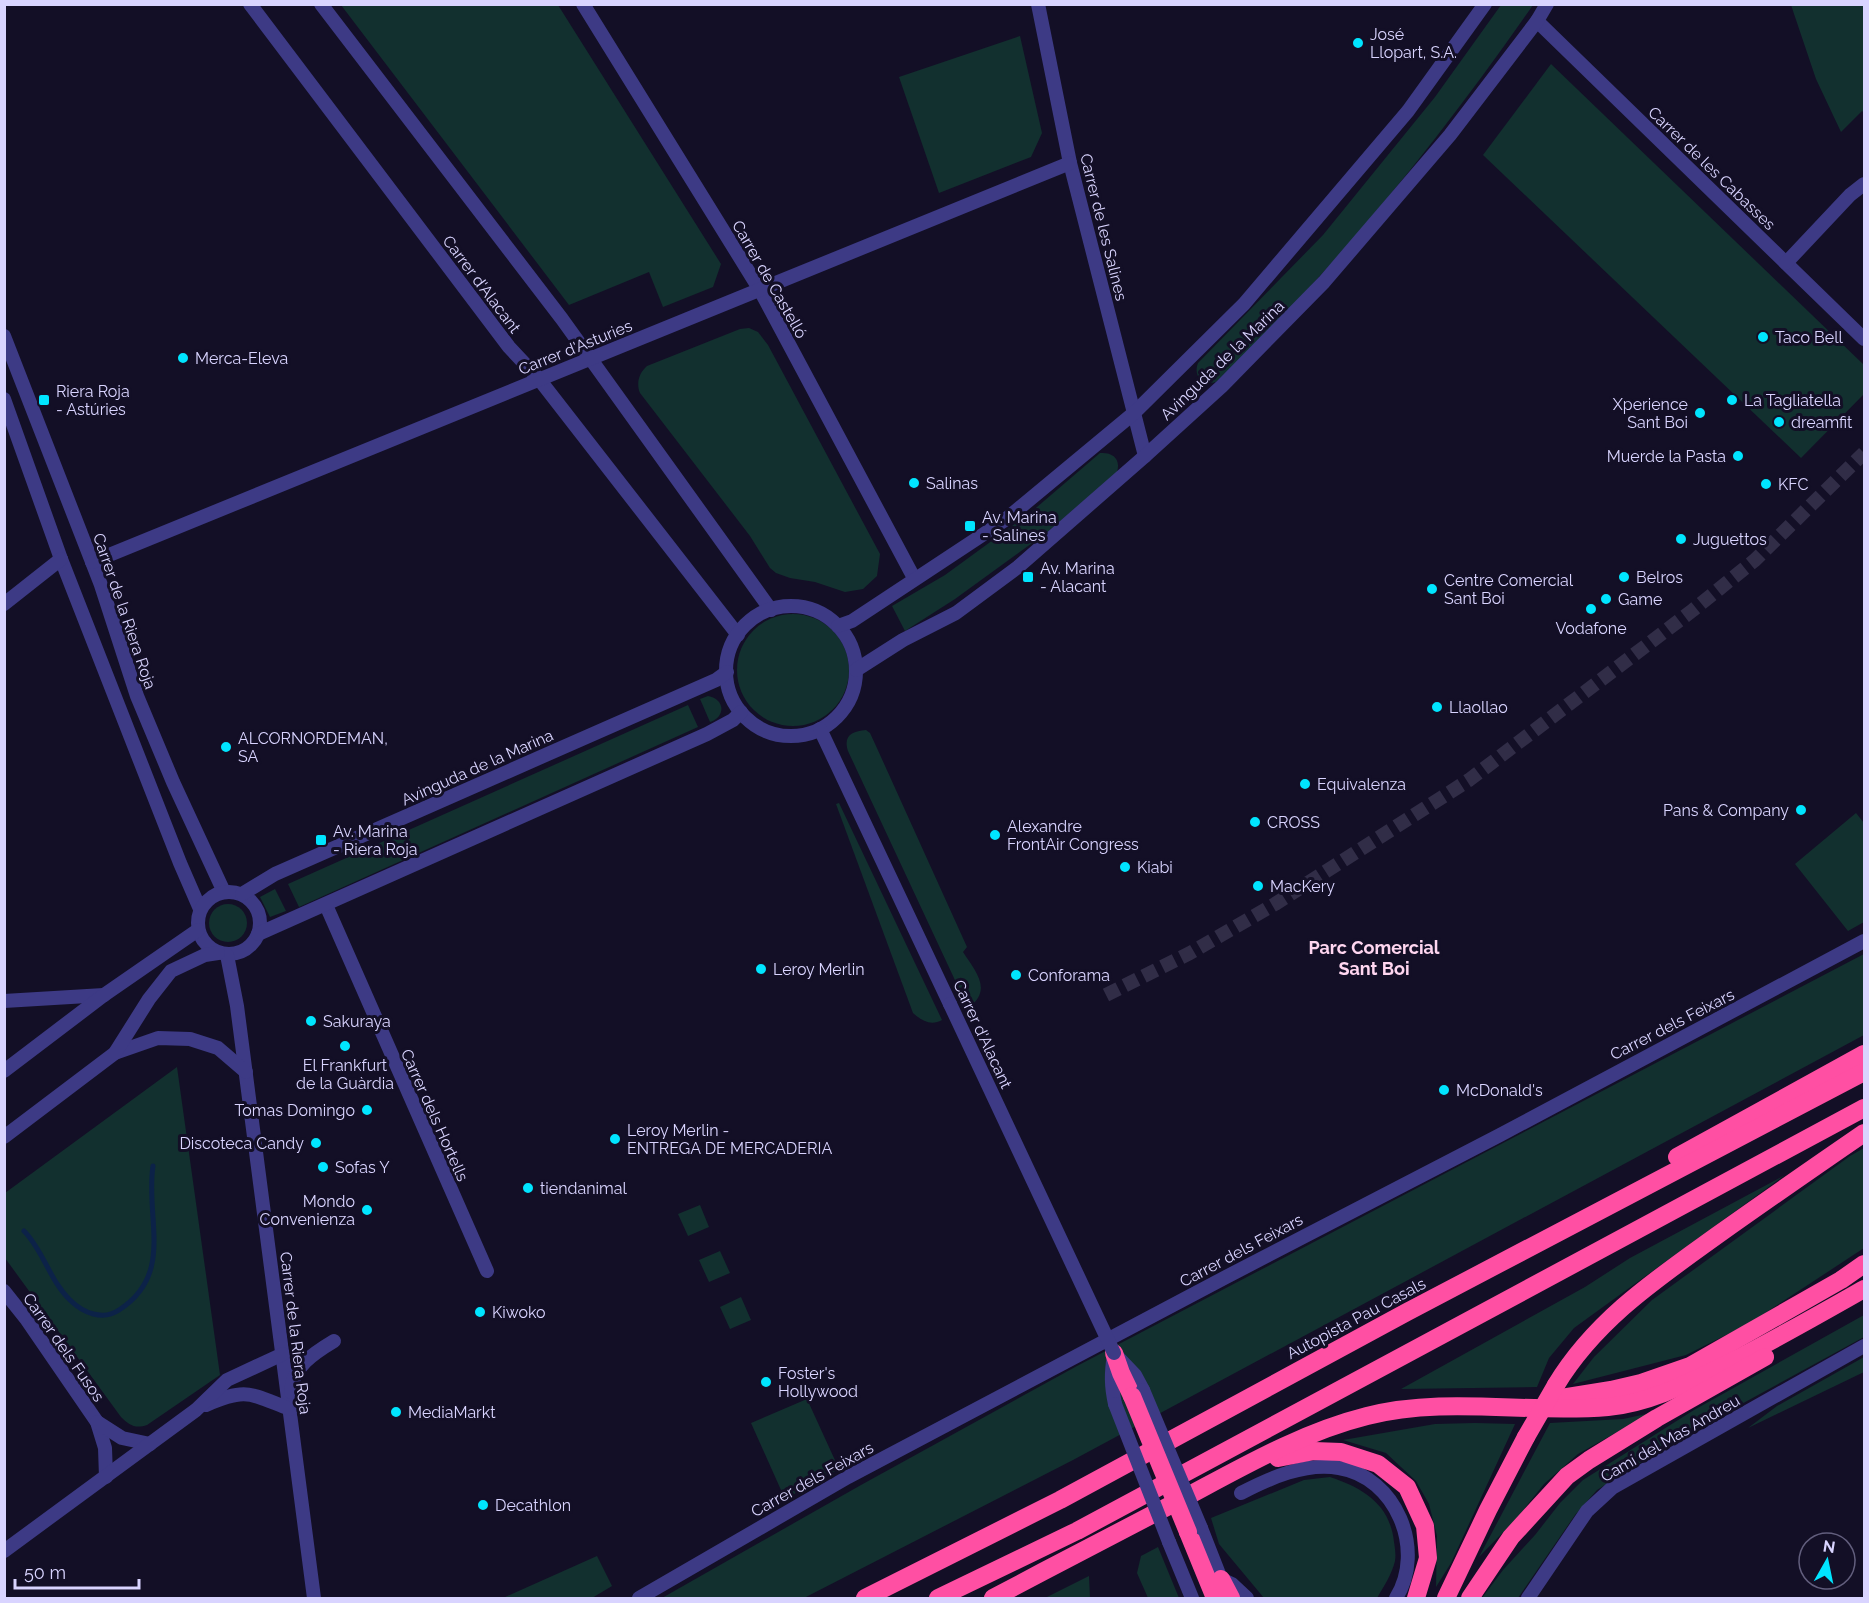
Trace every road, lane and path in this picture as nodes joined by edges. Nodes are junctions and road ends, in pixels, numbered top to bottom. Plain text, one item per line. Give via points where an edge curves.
1 (250, 4) edge
2 (321, 4) edge
3 (584, 4) edge
4 (1038, 4) edge
5 (1485, 4) edge
6 (1547, 4) edge
7 (1537, 21) junction
8 (1070, 163) junction
9 (1864, 184) edge
10 (1786, 263) junction
11 (760, 290) junction
12 (4, 336) edge
13 (1864, 339) edge
14 (591, 359) junction
15 (539, 379) junction
16 (4, 399) edge
17 (1134, 413) junction
18 (1145, 456) junction
19 (61, 559) junction
20 (92, 562) junction
21 (914, 578) junction
22 (4, 604) edge
23 (771, 610) junction
24 (838, 626) junction
25 (738, 635) junction
26 (856, 670) junction
27 (726, 672) junction
28 (741, 712) junction
29 (820, 729) junction
30 (224, 892) junction
31 (242, 894) junction
32 (326, 905) junction
33 (200, 909) junction
34 (198, 930) junction
35 (258, 934) junction
36 (1864, 941) edge
37 (223, 954) junction
38 (104, 995) junction
39 (4, 1001) edge
40 (115, 1053) junction
41 (1864, 1054) edge
42 (4, 1071) edge
43 (246, 1072) junction
44 (1864, 1072) edge
45 (1864, 1108) edge
46 (1864, 1132) edge
47 (4, 1137) edge
48 (1580, 1221) junction
49 (1864, 1264) edge
50 (487, 1271) dead end
51 (1864, 1289) edge
52 (4, 1291) edge
53 (1864, 1300) edge
54 (334, 1341) dead end
55 (1864, 1346) edge
56 (1114, 1353) joint
57 (283, 1354) junction
58 (1130, 1397) junction
59 (1515, 1407) junction
60 (290, 1409) junction
61 (196, 1410) junction
62 (97, 1422) junction
63 (150, 1444) junction
64 (1250, 1463) junction
65 (106, 1477) junction
66 (1241, 1493) dead end
67 (1194, 1530) junction
68 (4, 1551) edge
69 (1221, 1579) junction
70 (314, 1599) edge
71 (639, 1599) edge
72 (865, 1599) edge
73 (938, 1599) edge
74 (993, 1599) edge
75 (1192, 1599) edge
76 (1215, 1599) edge
77 (1231, 1599) edge
78 (1247, 1599) edge
79 (1396, 1599) edge
80 (1416, 1599) edge
81 (1446, 1599) edge
82 (1470, 1599) edge
83 (1528, 1599) edge

1 - 15 street, Carrer d'Alacant via 509,347
2 - 14 street
3 - 11 street, Carrer de Castelló
4 - 8 street, Carrer de les Salines
5 - 17 street, Avinguda de la Marina via 1408,111 1252,295
6 - 7 street, Avinguda de la Marina
7 - 10 street, Carrer de les Cabasses
7 - 18 street, Avinguda de la Marina via 1450,135 1324,282 1222,386
8 - 11 street, Carrer d'Asturies
8 - 17 street, Carrer de les Salines
9 - 10 street
10 - 13 street, Carrer de les Cabasses
11 - 14 street, Carrer d'Asturies
11 - 21 street, Carrer de Castelló
12 - 20 street, Carrer de la Riera Roja
14 - 15 street, Carrer d'Asturies
14 - 23 street
15 - 20 street, Carrer d'Asturies
15 - 25 street, Carrer d'Alacant
16 - 19 street
17 - 18 street, Carrer de les Salines
17 - 21 street, Avinguda de la Marina via 1005,520
18 - 26 street, Avinguda de la Marina via 1018,567 956,612
19 - 22 street
19 - 33 street
20 - 30 street, Carrer de la Riera Roja via 137,696
21 - 24 street, Avinguda de la Marina via 852,621
23 - 24 street via 807,609
23 - 25 street
24 - 26 street via 851,647
25 - 27 street via 730,649
26 - 29 street via 845,707
27 - 28 street via 732,697
27 - 31 street, Avinguda de la Marina via 716,680 275,874
28 - 29 street via 774,734 801,735
28 - 32 street via 707,734
29 - 56 street, Carrer d'Alacant, bridge
30 - 31 street
30 - 33 street via 210,897
31 - 35 street via 256,907
32 - 35 street
32 - 50 street, Carrer dels Hortells
33 - 34 street
34 - 37 street via 205,944
34 - 38 street
35 - 37 street via 240,953
36 - 71 street, Carrer dels Feixars via 848,1477
37 - 40 street via 205,955 171,971
37 - 43 street, Carrer de la Riera Roja via 237,1006
38 - 39 street
38 - 42 street
40 - 43 street via 158,1038 190,1039 218,1048
40 - 47 street
41 - 48 highway via 1662,1166
43 - 57 street, Carrer de la Riera Roja
44 - 48 highway, Autopista Pau Casals
45 - 73 highway via 1077,1531
46 - 81 highway, bridge via 1629,1300 1594,1333 1566,1368 1526,1437
48 - 72 highway, Autopista Pau Casals via 1060,1500
49 - 59 highway via 1681,1370 1611,1390
51 - 59 highway via 1689,1383 1647,1399 1609,1407
52 - 62 street, Carrer dels Fusos
53 - 82 highway via 1657,1418 1567,1476 1511,1537
54 - 60 street via 300,1367 292,1381
55 - 83 street, Camí del Mas Andreu via 1612,1488 1587,1511
56 - 58 highway
57 - 60 street, Carrer de la Riera Roja
57 - 61 street via 227,1380
58 - 67 highway, bridge
58 - 75 street, bridge via 1169,1542
59 - 64 highway via 1394,1410 1328,1427
60 - 61 street via 247,1392
60 - 70 street, Carrer de la Riera Roja
61 - 63 street
62 - 63 street, Carrer dels Fusos via 122,1438
62 - 65 street, Carrer dels Fusos via 105,1448
63 - 65 street
64 - 74 highway
64 - 80 highway via 1314,1451 1341,1452 1378,1464 1407,1487 1425,1526 1428,1558
65 - 68 street
66 - 79 street via 1288,1473 1315,1467 1339,1468 1362,1475 1395,1506 1406,1530 1407,1569
67 - 69 street
67 - 76 highway
69 - 77 highway
69 - 78 street

